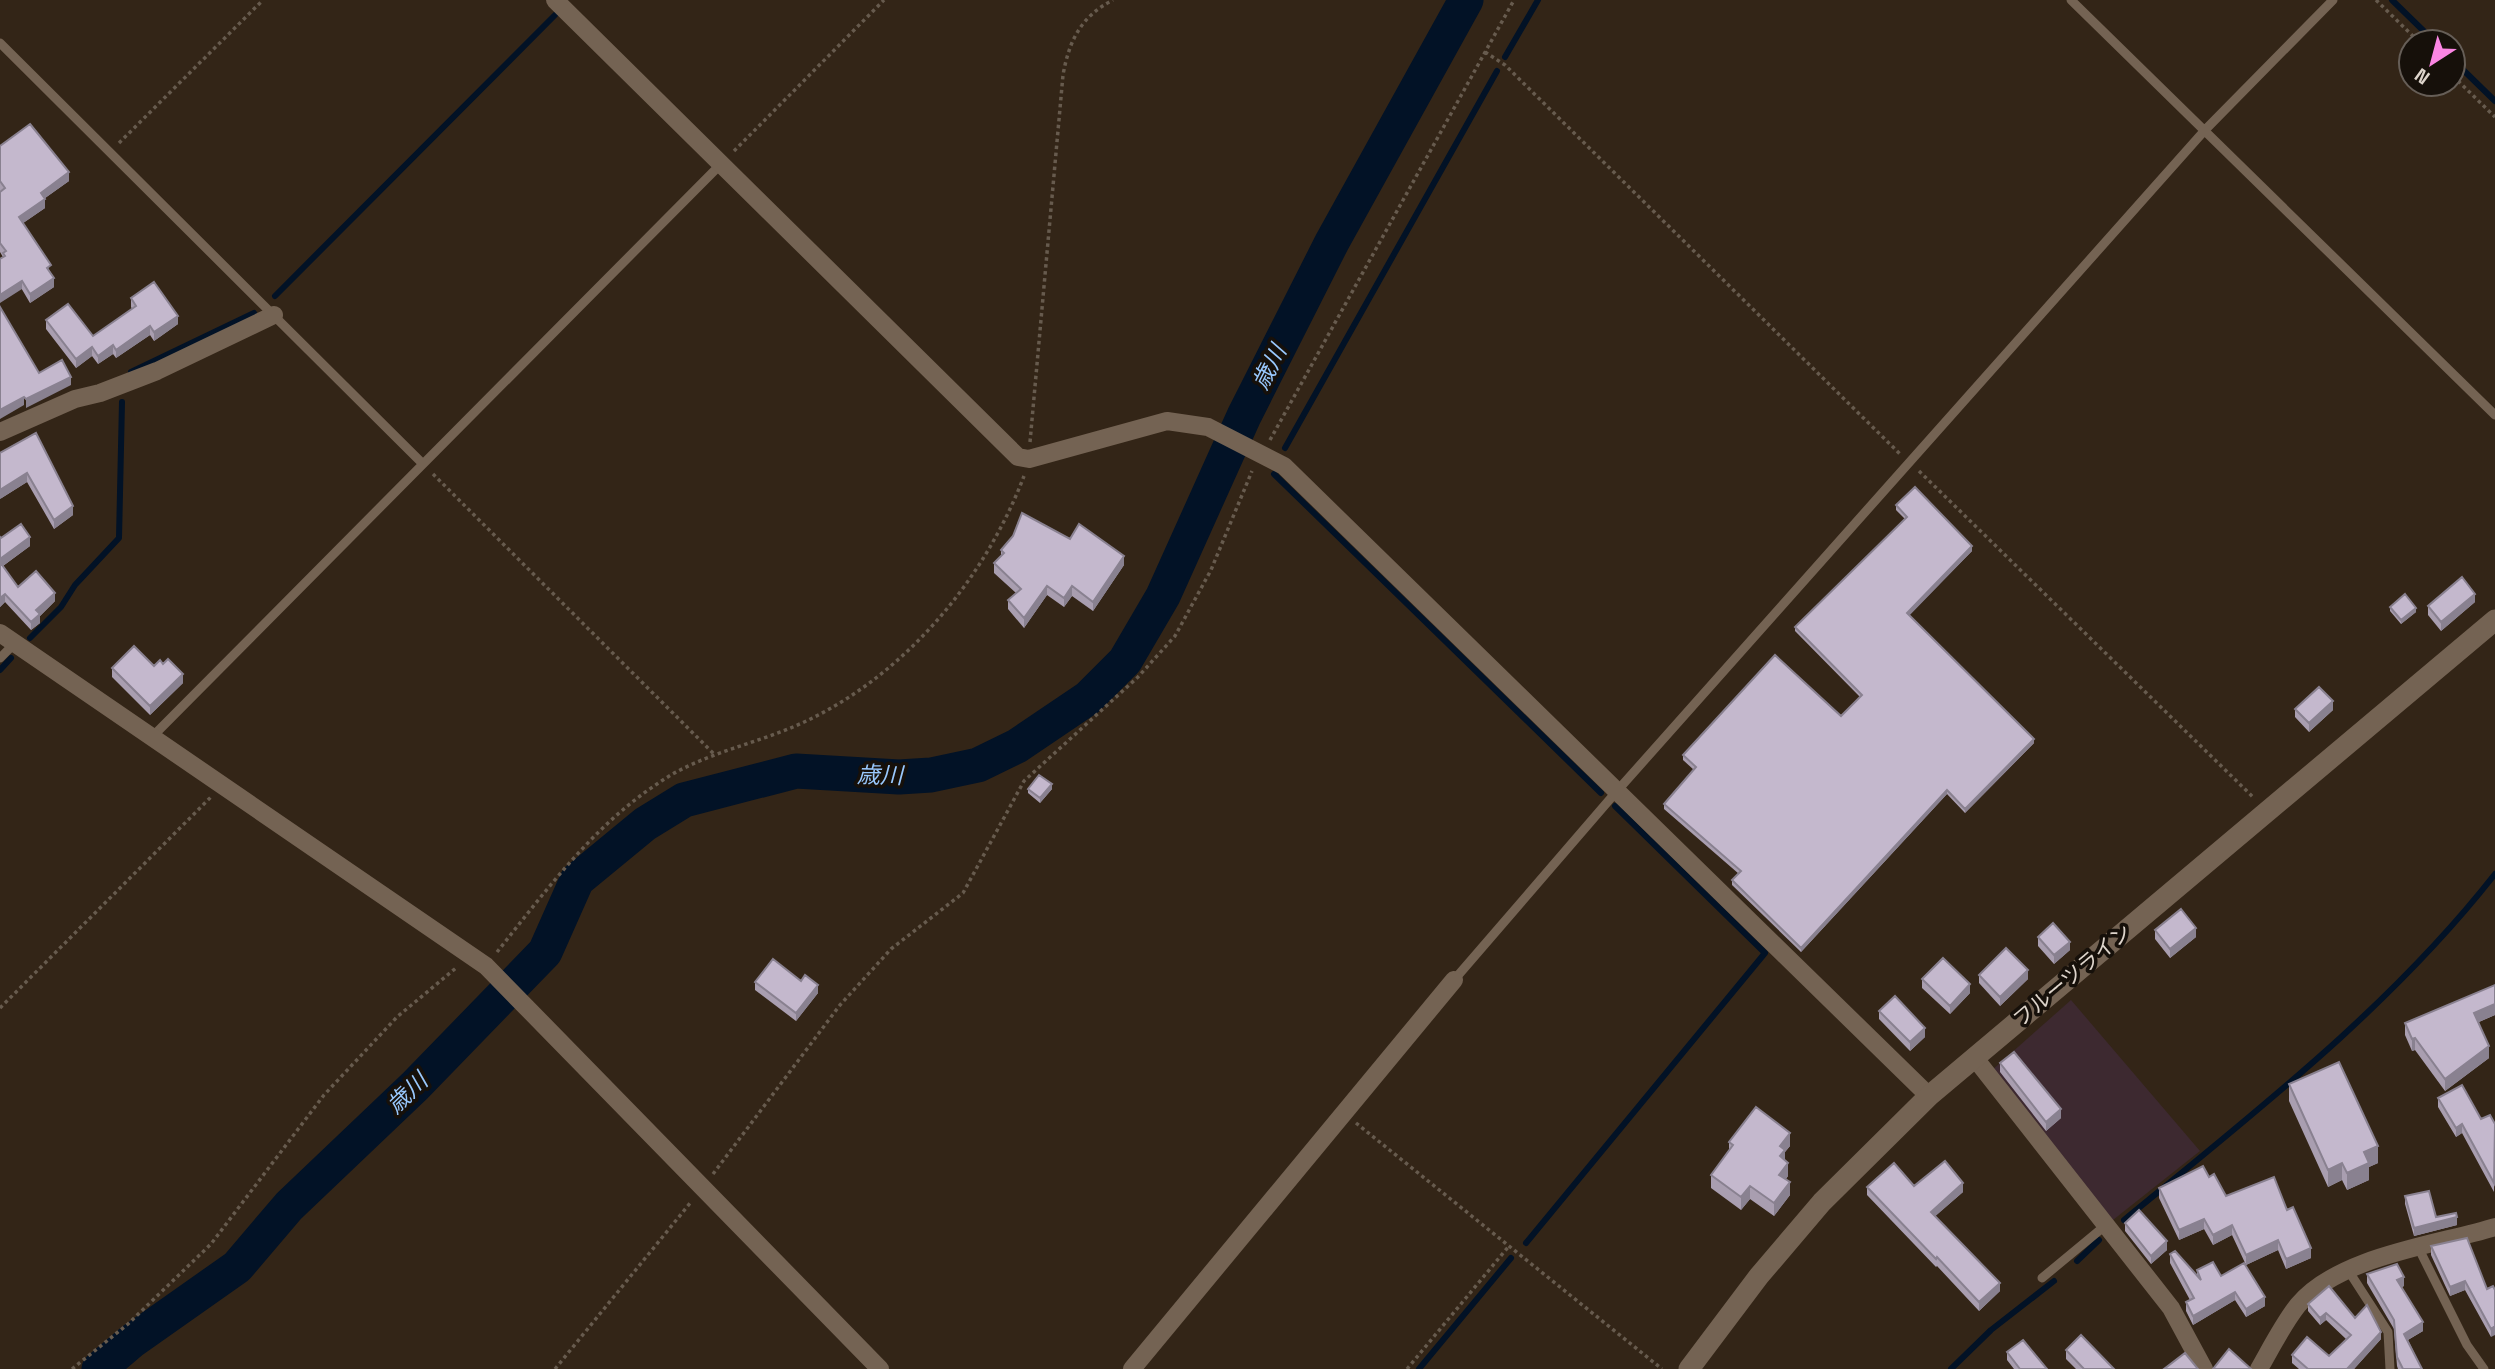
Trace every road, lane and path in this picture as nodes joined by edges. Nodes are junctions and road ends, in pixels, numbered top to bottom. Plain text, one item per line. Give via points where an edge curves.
1 (263, 0) edge
2 (555, 0) edge
3 (884, 0) edge
4 (1113, 0) edge
5 (1514, 0) edge
6 (2071, 0) edge
7 (2333, 0) edge
8 (2376, 0) edge
9 (2405, 28) edge
10 (0, 43) edge
11 (1485, 52) junction
12 (2467, 90) edge
13 (2495, 117) edge
14 (2205, 130) junction
15 (110, 152) junction
16 (720, 165) junction
17 (274, 315) junction
18 (2495, 415) edge
19 (0, 432) edge
20 (1263, 453) junction
21 (1029, 460) junction
22 (1910, 463) junction
23 (423, 464) junction
24 (2495, 620) edge
25 (6, 639) edge
26 (0, 658) edge
27 (152, 737) junction
28 (714, 754) junction
29 (223, 784) junction
30 (1617, 791) junction
31 (2269, 810) junction
32 (484, 965) junction
33 (1454, 980) joint
34 (0, 1008) edge
35 (1974, 1057) junction
36 (1929, 1096) junction
37 (1344, 1113) junction
38 (704, 1187) junction
39 (2106, 1225) junction
40 (2495, 1227) edge
41 (1509, 1246) junction
42 (2419, 1249) junction
43 (2348, 1270) junction
44 (2042, 1278) dead end
45 (72, 1369) edge
46 (555, 1369) edge
47 (880, 1369) edge
48 (1132, 1369) edge
49 (1407, 1369) edge
50 (1662, 1369) edge
51 (1689, 1369) edge
52 (2204, 1369) edge
53 (2259, 1369) edge
54 (2390, 1369) edge
55 (2484, 1369) edge

1 - 15 path
2 - 16 street
3 - 16 path
4 - 21 path via 1080,26 1069,44 1063,75
5 - 11 path
6 - 14 lane
7 - 14 lane
8 - 9 path
10 - 15 lane
11 - 20 path
11 - 22 path via 1515,75
12 - 13 path
14 - 18 lane
14 - 22 lane
15 - 17 lane
16 - 21 street via 1018,457
16 - 23 lane
17 - 19 street via 157,371 75,399
17 - 23 lane
20 - 21 street via 1208,428 1167,421
20 - 30 street via 1284,466
20 - 38 path via 1256,460 1211,570 1175,636 1138,677 1024,781 963,893 891,949 840,1005
21 - 28 path via 975,571 906,652 849,699 818,716
22 - 30 lane
22 - 31 path
23 - 27 lane
23 - 28 path
24 - 31 street, フルーツライン
25 - 26 lane
25 - 27 street
27 - 29 street
28 - 32 path via 657,783 614,818
29 - 32 street
29 - 34 path
30 - 33 lane
30 - 36 street
31 - 35 street, フルーツライン
32 - 38 street
32 - 45 path via 397,1017 324,1095 211,1244 128,1324
33 - 37 street
35 - 36 street, フルーツライン
35 - 39 street
36 - 51 street, フルーツライン via 1822,1202
37 - 41 path
37 - 48 street
38 - 46 path
38 - 47 street
39 - 44 lane
39 - 52 street via 2171,1308
40 - 42 street
41 - 49 path
41 - 50 path
42 - 43 street
42 - 55 lane via 2467,1345
43 - 53 street via 2328,1279 2297,1306
43 - 54 lane via 2388,1332

